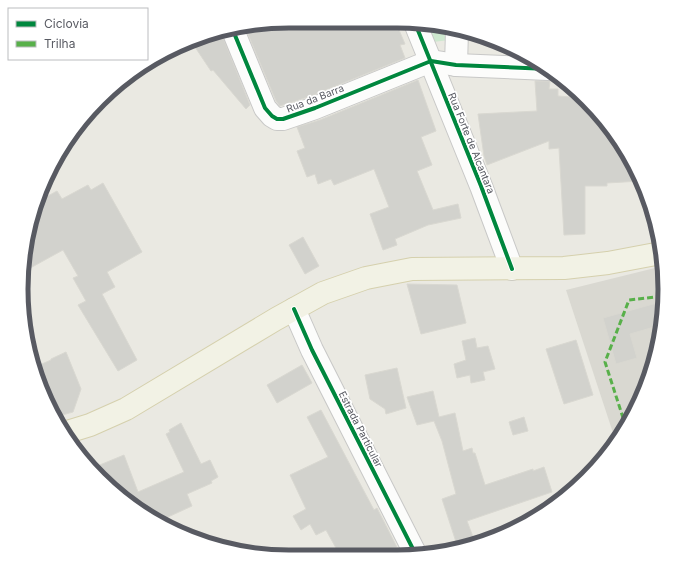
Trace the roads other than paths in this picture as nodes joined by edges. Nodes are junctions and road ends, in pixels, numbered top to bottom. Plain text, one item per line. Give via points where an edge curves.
1 (418, 29) edge
2 (234, 34) edge
3 (457, 35) edge
4 (431, 61) junction
5 (456, 65) junction
6 (537, 69) edge
7 (656, 254) edge
8 (512, 269) junction
9 (294, 309) junction
10 (71, 432) edge
11 (413, 549) edge

1 - 4 street, Rua Forte de Alcantara
2 - 4 street, Rua da Barra via 263,103 277,119 315,108
3 - 5 street
4 - 5 street
4 - 8 street, Rua Forte de Alcantara
5 - 6 street
7 - 8 main road via 564,268
8 - 9 main road via 404,270 366,278 323,293
9 - 10 main road via 126,409
9 - 11 street, Estrada Particular via 312,350

